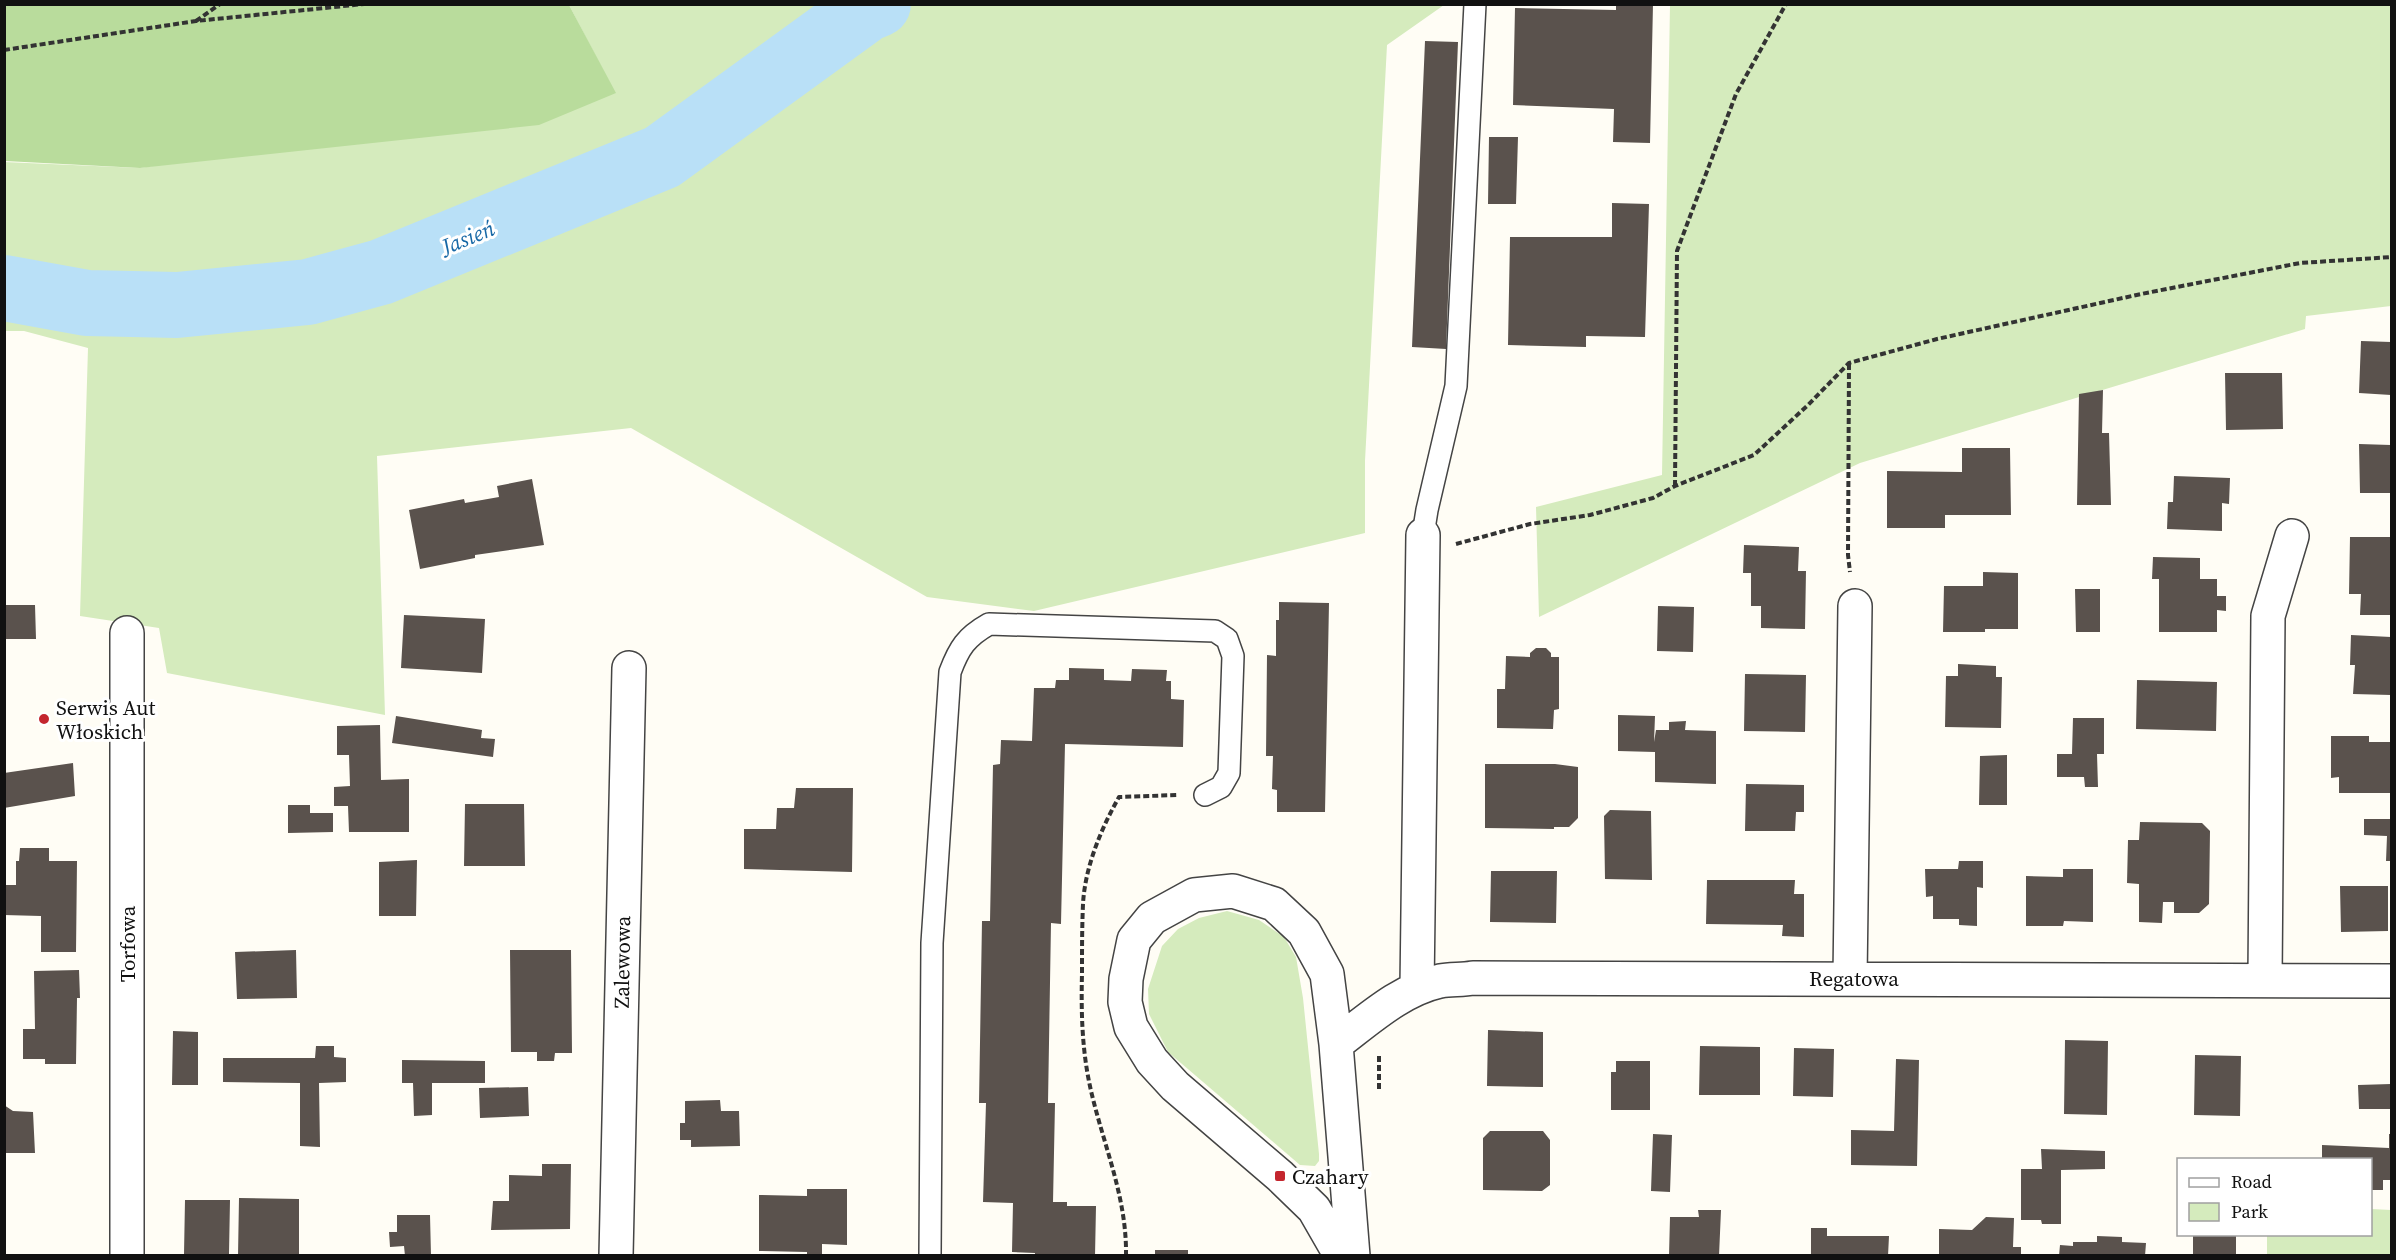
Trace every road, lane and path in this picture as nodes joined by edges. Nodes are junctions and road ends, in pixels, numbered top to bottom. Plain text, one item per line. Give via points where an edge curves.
1 (220, 4) edge
2 (364, 4) edge
3 (1475, 4) edge
4 (1786, 4) edge
5 (196, 21) junction
6 (4, 50) edge
7 (2391, 257) edge
8 (1849, 363) junction
9 (1675, 486) junction
10 (2292, 536) dead end
11 (1423, 544) junction
12 (1855, 606) joint
13 (127, 633) dead end
14 (629, 668) dead end
15 (1205, 795) dead end
16 (1850, 978) junction
17 (2265, 979) junction
18 (2391, 981) edge
19 (1417, 988) junction
20 (1336, 1044) junction
21 (127, 1256) edge
22 (616, 1256) edge
23 (930, 1256) edge
24 (1341, 1256) edge
25 (1353, 1256) edge

1 - 5 path
2 - 5 path
3 - 11 lane via 1456,386 1427,510
4 - 9 path via 1736,94 1677,251
5 - 6 path
7 - 8 path via 2300,263 1937,339
8 - 9 path via 1754,455
8 - 12 path via 1848,555
9 - 11 path via 1653,498 1590,515
10 - 17 street via 2268,616
11 - 19 street
12 - 16 street
13 - 21 street, Torfowa
14 - 22 street, Zalewowa
15 - 23 lane via 1221,787 1229,772 1233,656 1227,639 1215,631 988,624 962,645 950,672 932,943
16 - 17 street, Regatowa
16 - 19 street, Regatowa via 1473,978
17 - 18 street, Regatowa
19 - 20 street, Regatowa
20 - 24 street via 1327,974 1304,932 1274,904 1233,891 1194,895 1152,918 1134,940 1125,1002 1131,1027 1152,1060 1175,1086 1314,1209
20 - 25 street

